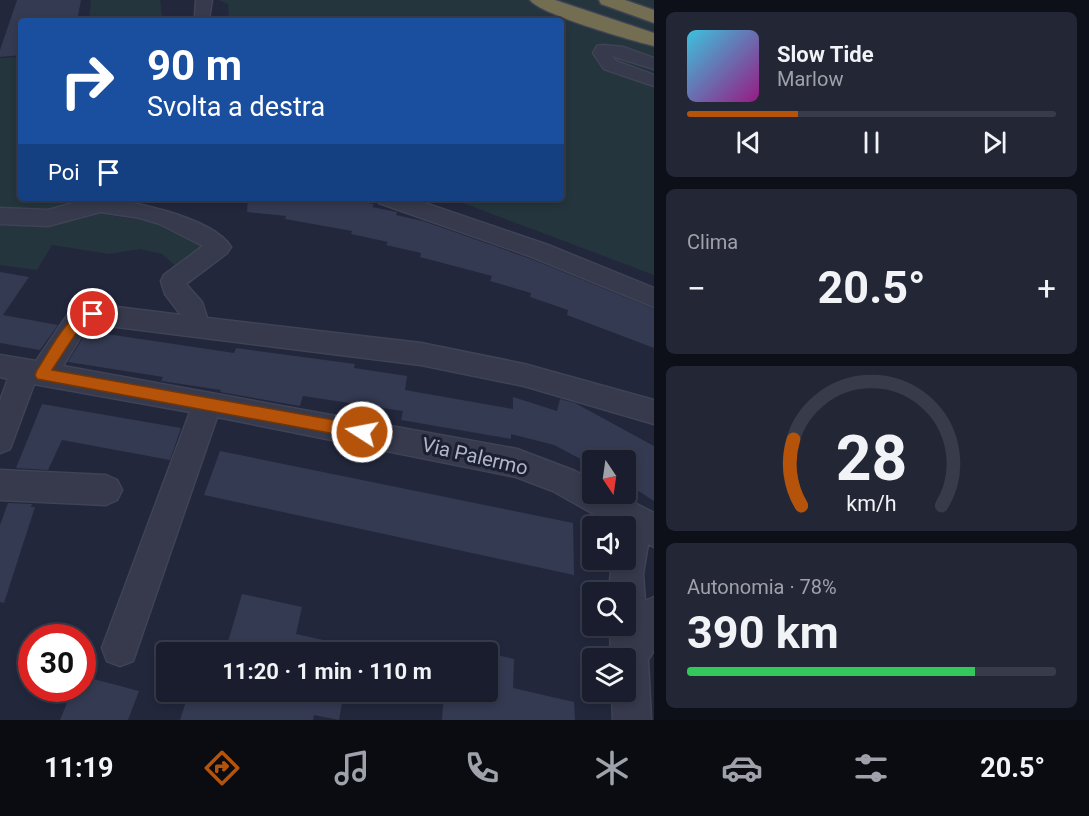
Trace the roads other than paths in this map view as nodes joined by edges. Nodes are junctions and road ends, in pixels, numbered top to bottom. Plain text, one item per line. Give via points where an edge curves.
1 (539, 0) edge
2 (608, 0) edge
3 (654, 17) edge
4 (616, 28) junction
5 (654, 40) edge
6 (654, 45) edge
7 (654, 64) edge
8 (654, 81) edge
9 (102, 201) edge
10 (396, 201) edge
11 (0, 216) edge
12 (654, 298) edge
13 (195, 327) junction
14 (22, 370) edge
15 (208, 403) junction
16 (654, 412) edge
17 (0, 440) edge
18 (0, 485) edge
19 (106, 490) dead end
20 (645, 526) edge
21 (654, 615) edge
22 (120, 648) dead end
23 (629, 648) edge
24 (635, 648) edge
25 (631, 702) edge
26 (632, 720) edge

1 - 4 highway
2 - 3 highway
4 - 5 highway
4 - 6 highway
7 - 8 street via 617,51 601,53 610,65
9 - 11 street via 48,218
9 - 13 street via 168,219 219,247 173,281 193,309
10 - 12 street via 540,251
13 - 14 street via 87,314
13 - 16 street via 421,354 524,375
14 - 15 street, Via Palermo
14 - 17 street
15 - 20 street, Via Palermo via 517,463 564,482
15 - 22 street
18 - 19 street
20 - 23 street via 626,574
21 - 24 street
25 - 26 street

